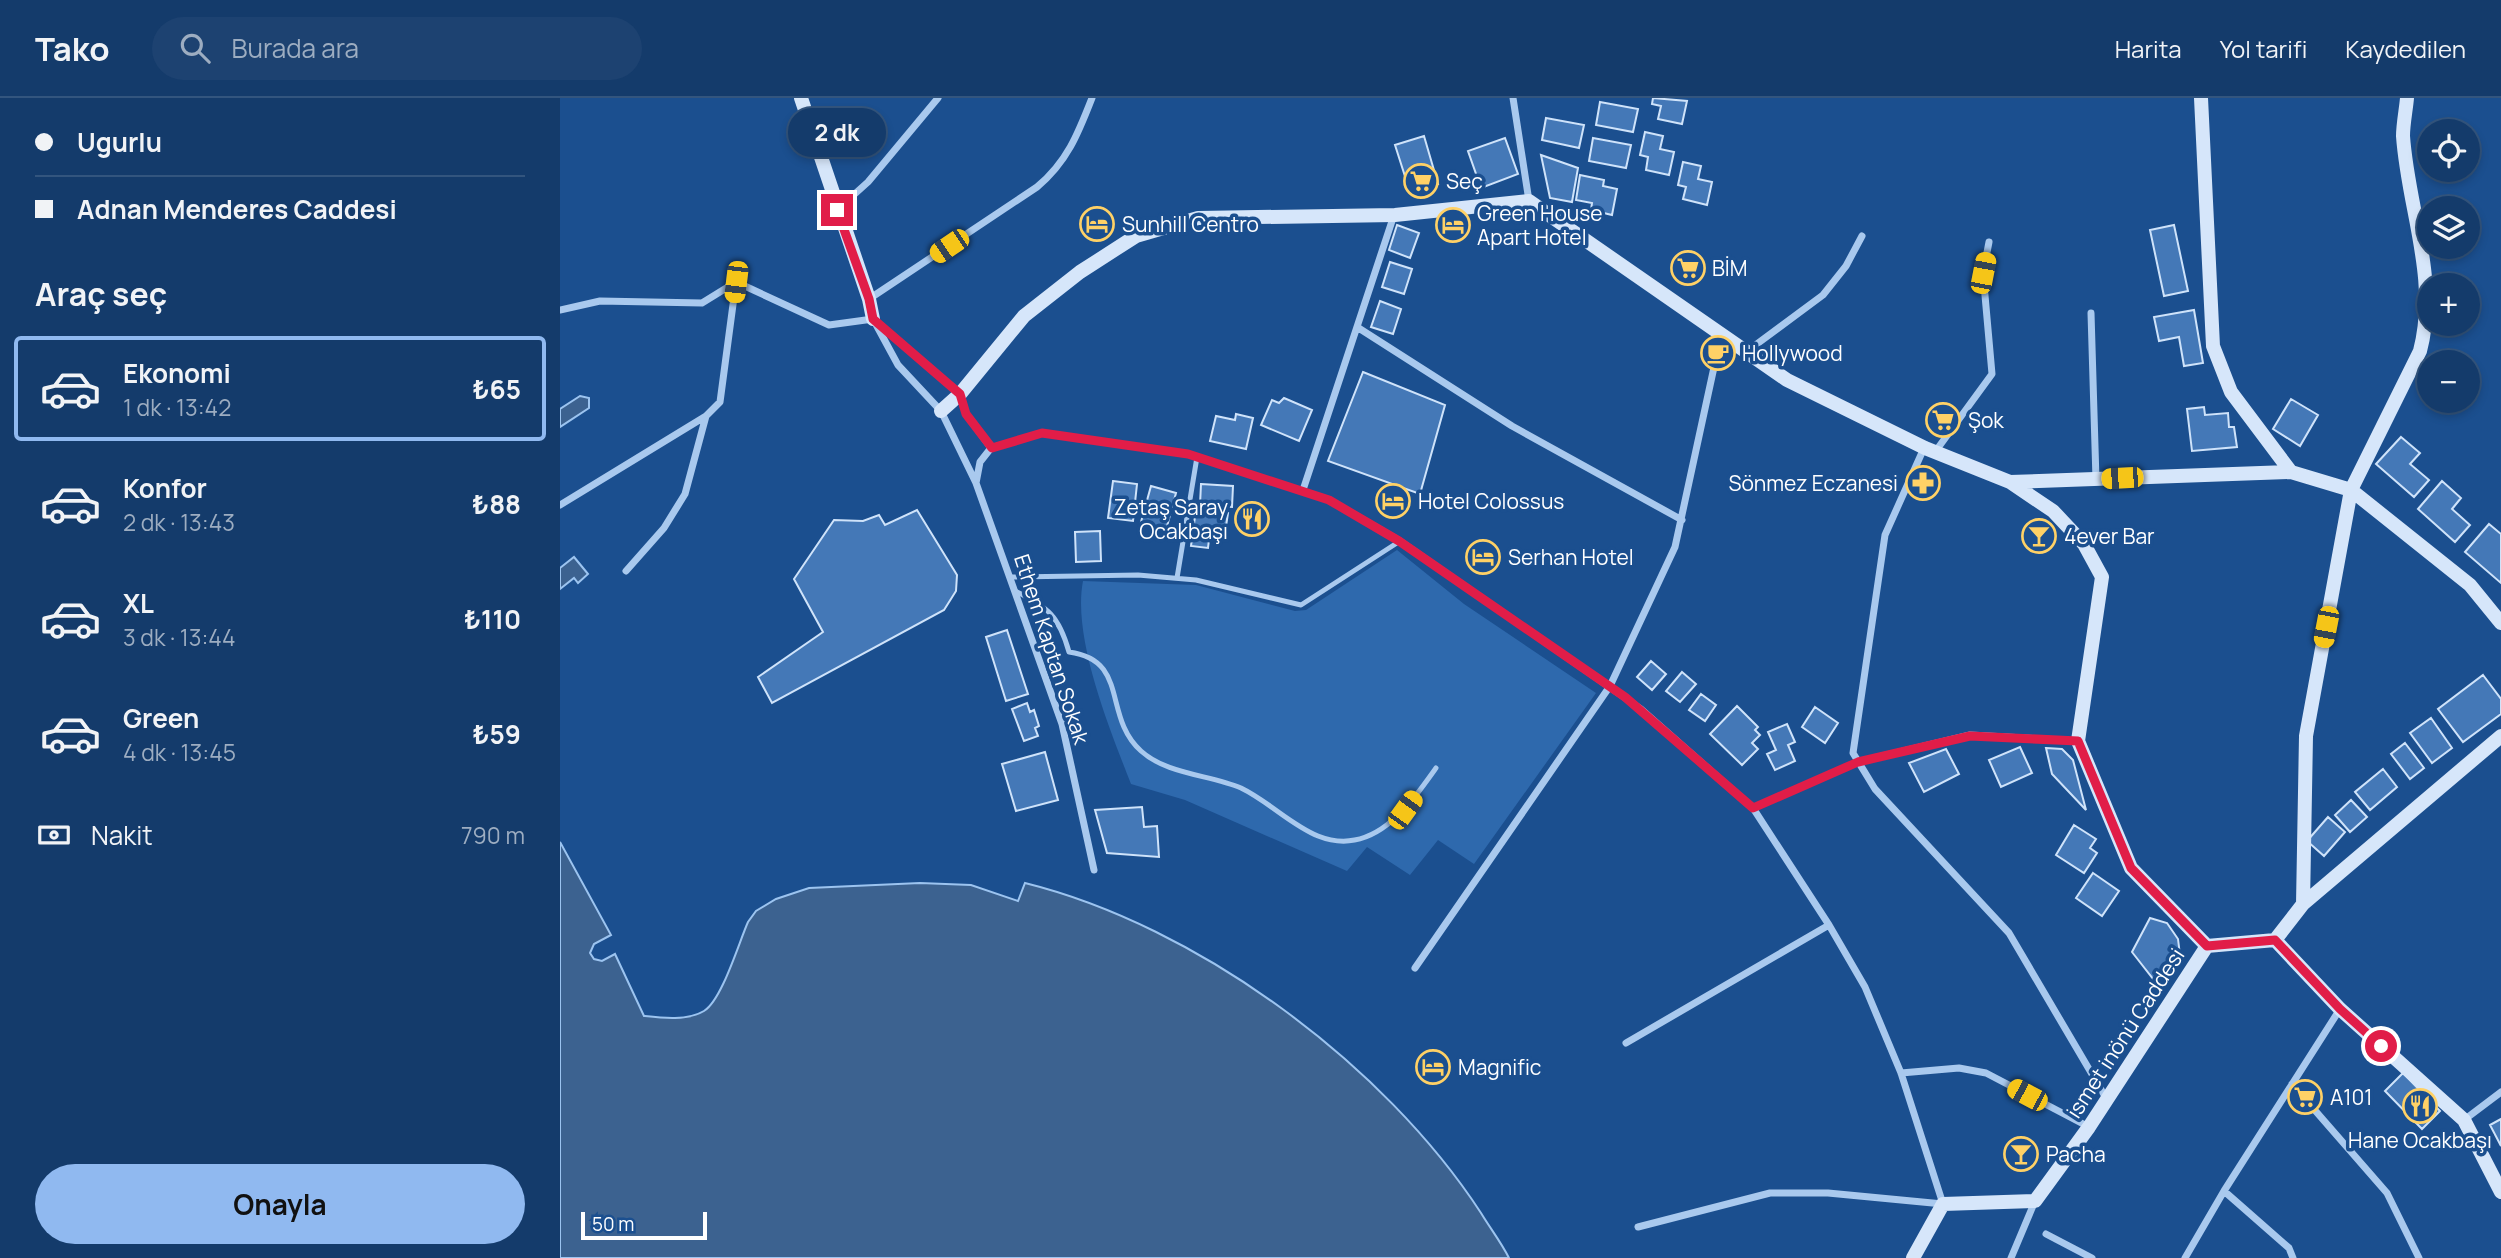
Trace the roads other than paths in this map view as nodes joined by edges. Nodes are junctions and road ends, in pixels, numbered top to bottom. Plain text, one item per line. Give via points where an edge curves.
1 (801, 98) edge
2 (938, 98) edge
3 (1092, 98) edge
4 (1513, 98) edge
5 (2201, 98) edge
6 (2407, 98) edge
7 (1529, 201) junction
8 (837, 210) junction
9 (1395, 215) junction
10 (1862, 236) dead end
11 (1989, 242) dead end
12 (736, 282) junction
13 (869, 299) junction
14 (560, 310) edge
15 (2091, 313) dead end
16 (873, 319) junction
17 (1357, 327) junction
18 (1720, 335) junction
19 (1745, 352) junction
20 (960, 394) junction
21 (941, 411) junction
22 (706, 416) junction
23 (992, 448) junction
24 (1930, 450) junction
25 (1197, 457) junction
26 (2291, 472) junction
27 (2096, 480) junction
28 (2010, 482) junction
29 (976, 483) junction
30 (1303, 490) junction
31 (2351, 490) junction
32 (560, 505) edge
33 (1682, 520) junction
34 (1399, 541) junction
35 (626, 571) dead end
36 (1011, 578) junction
37 (1177, 578) junction
38 (1015, 591) junction
39 (2501, 624) edge
40 (1609, 686) junction
41 (2501, 736) edge
42 (2078, 741) junction
43 (1858, 762) junction
44 (1436, 768) dead end
45 (1753, 808) junction
46 (1094, 870) dead end
47 (2303, 904) junction
48 (1829, 925) junction
49 (2275, 940) junction
50 (2207, 946) junction
51 (1415, 968) dead end
52 (2340, 1009) junction
53 (1626, 1044) dead end
54 (1900, 1073) junction
55 (2292, 1084) junction
56 (2501, 1092) edge
57 (2106, 1098) junction
58 (2464, 1120) junction
59 (2089, 1127) junction
60 (2224, 1191) junction
61 (2501, 1192) edge
62 (2035, 1201) junction
63 (1943, 1204) junction
64 (1638, 1227) dead end
65 (2046, 1234) dead end
66 (1913, 1258) edge
67 (2011, 1258) edge
68 (2092, 1258) edge
69 (2185, 1258) edge
70 (2293, 1258) edge
71 (2419, 1258) edge

1 - 8 street
2 - 8 street via 868,182
3 - 13 street via 1070,153 1056,171
4 - 7 street
5 - 26 street via 2213,346 2231,392
6 - 31 street via 2403,135 2428,293 2427,326 2420,351
7 - 9 street
7 - 18 street
8 - 13 street
9 - 17 street
9 - 20 street via 1198,218 1136,236 1024,316
10 - 19 street via 1823,295
11 - 24 street via 1983,273 1992,374
12 - 14 street via 702,303 600,301
12 - 16 street via 829,325
12 - 22 street via 720,402
13 - 16 street
15 - 27 street
16 - 20 street
16 - 21 street, Ethem Kaptan Sokak via 898,365
17 - 30 street
17 - 33 street via 1512,426
18 - 19 street
18 - 33 street
19 - 24 street via 1787,380
20 - 21 street
20 - 23 street via 966,414
21 - 29 street, Ethem Kaptan Sokak
22 - 32 street
22 - 35 street via 685,494 664,528
23 - 25 street via 1042,433
23 - 29 street via 980,462
24 - 28 street
24 - 43 street via 1885,535 1853,753
25 - 30 street
25 - 37 lane
26 - 27 street
26 - 31 street
27 - 28 street
28 - 42 street via 2060,519 2084,544 2102,578
29 - 36 street, Ethem Kaptan Sokak
30 - 34 street
31 - 39 street via 2470,585
31 - 47 street via 2306,736
33 - 40 street via 1675,547
34 - 37 lane via 1301,605
34 - 40 street
36 - 37 lane
36 - 38 street, Ethem Kaptan Sokak
38 - 44 lane via 1056,618 1069,652 1089,654 1102,663 1125,733 1143,753 1242,789 1317,836 1336,841 1363,839 1385,828 1405,810
38 - 46 street, Ethem Kaptan Sokak via 1062,724
40 - 45 street
40 - 51 street
41 - 47 street
42 - 43 street via 1970,736
42 - 50 street via 2131,868
43 - 45 street
43 - 57 street via 1875,789 2009,933
45 - 48 street
47 - 49 street
48 - 53 street
48 - 54 street via 1865,987
49 - 50 street, ismet inönü Caddesi
49 - 52 street
50 - 57 street, ismet inönü Caddesi
52 - 55 street
52 - 58 street
54 - 59 street via 1959,1068 1986,1073
54 - 63 street
55 - 60 street
55 - 71 street via 2387,1193
56 - 58 street
57 - 59 street, ismet inönü Caddesi
58 - 61 street
59 - 62 street, ismet inönü Caddesi
60 - 69 street
60 - 70 street via 2289,1248
62 - 63 street
62 - 67 street
63 - 64 street via 1828,1193 1770,1193
63 - 66 street
65 - 68 street

